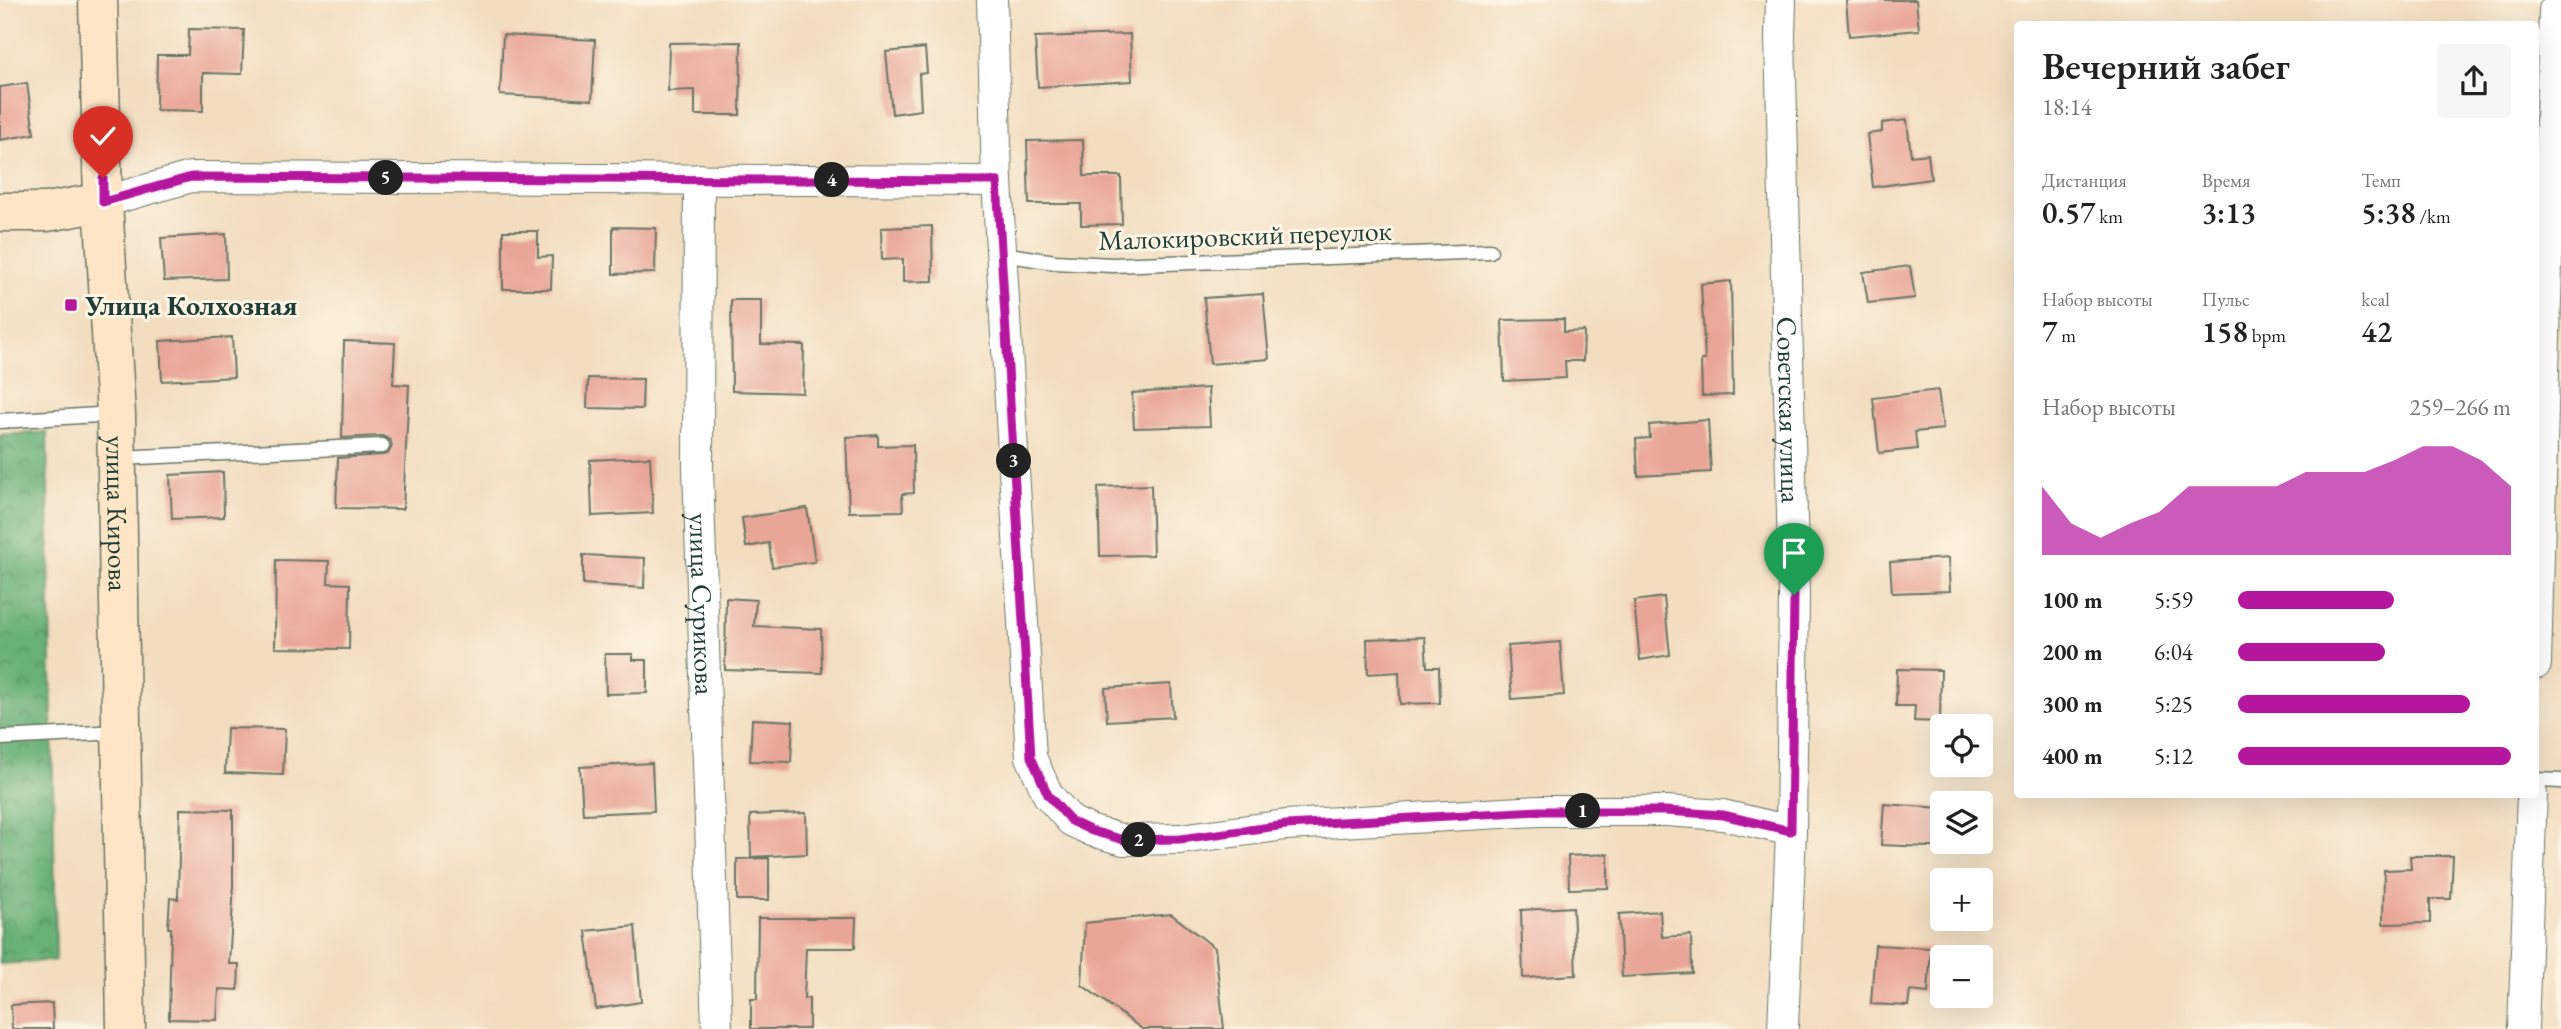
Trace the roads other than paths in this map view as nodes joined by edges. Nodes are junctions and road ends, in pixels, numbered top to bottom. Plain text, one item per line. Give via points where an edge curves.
1 (98, 0) edge
2 (992, 0) edge
3 (1781, 0) edge
4 (2561, 10) edge
5 (699, 179) junction
6 (997, 181) junction
7 (103, 202) junction
8 (0, 212) edge
9 (1490, 251) dead end
10 (1002, 254) junction
11 (116, 414) junction
12 (0, 421) edge
13 (382, 446) dead end
14 (116, 458) junction
15 (2539, 555) edge
16 (121, 732) junction
17 (0, 738) edge
18 (2539, 780) edge
19 (2561, 781) edge
20 (2532, 798) edge
21 (1791, 831) junction
22 (126, 1029) edge
23 (717, 1029) edge
24 (1783, 1029) edge
25 (2523, 1029) edge

1 - 7 street, улица Кирова
2 - 6 street
3 - 21 street, Советская улица via 1794,595
4 - 15 street via 2554,10
5 - 6 street
5 - 7 street via 191,177
5 - 23 street, улица Сурикова via 698,469
6 - 10 street
7 - 8 street via 47,212
7 - 11 street, улица Кирова
9 - 10 lane, Малокировский переулок via 1112,265
10 - 21 street via 1031,757 1048,795 1071,821 1124,840 1180,839 1286,825 1539,811 1678,811 1723,815
11 - 12 lane
11 - 14 street, улица Кирова
13 - 14 lane
14 - 16 street, улица Кирова
16 - 17 lane
16 - 22 street, улица Кирова
18 - 19 lane
20 - 25 street
21 - 24 street, Советская улица

